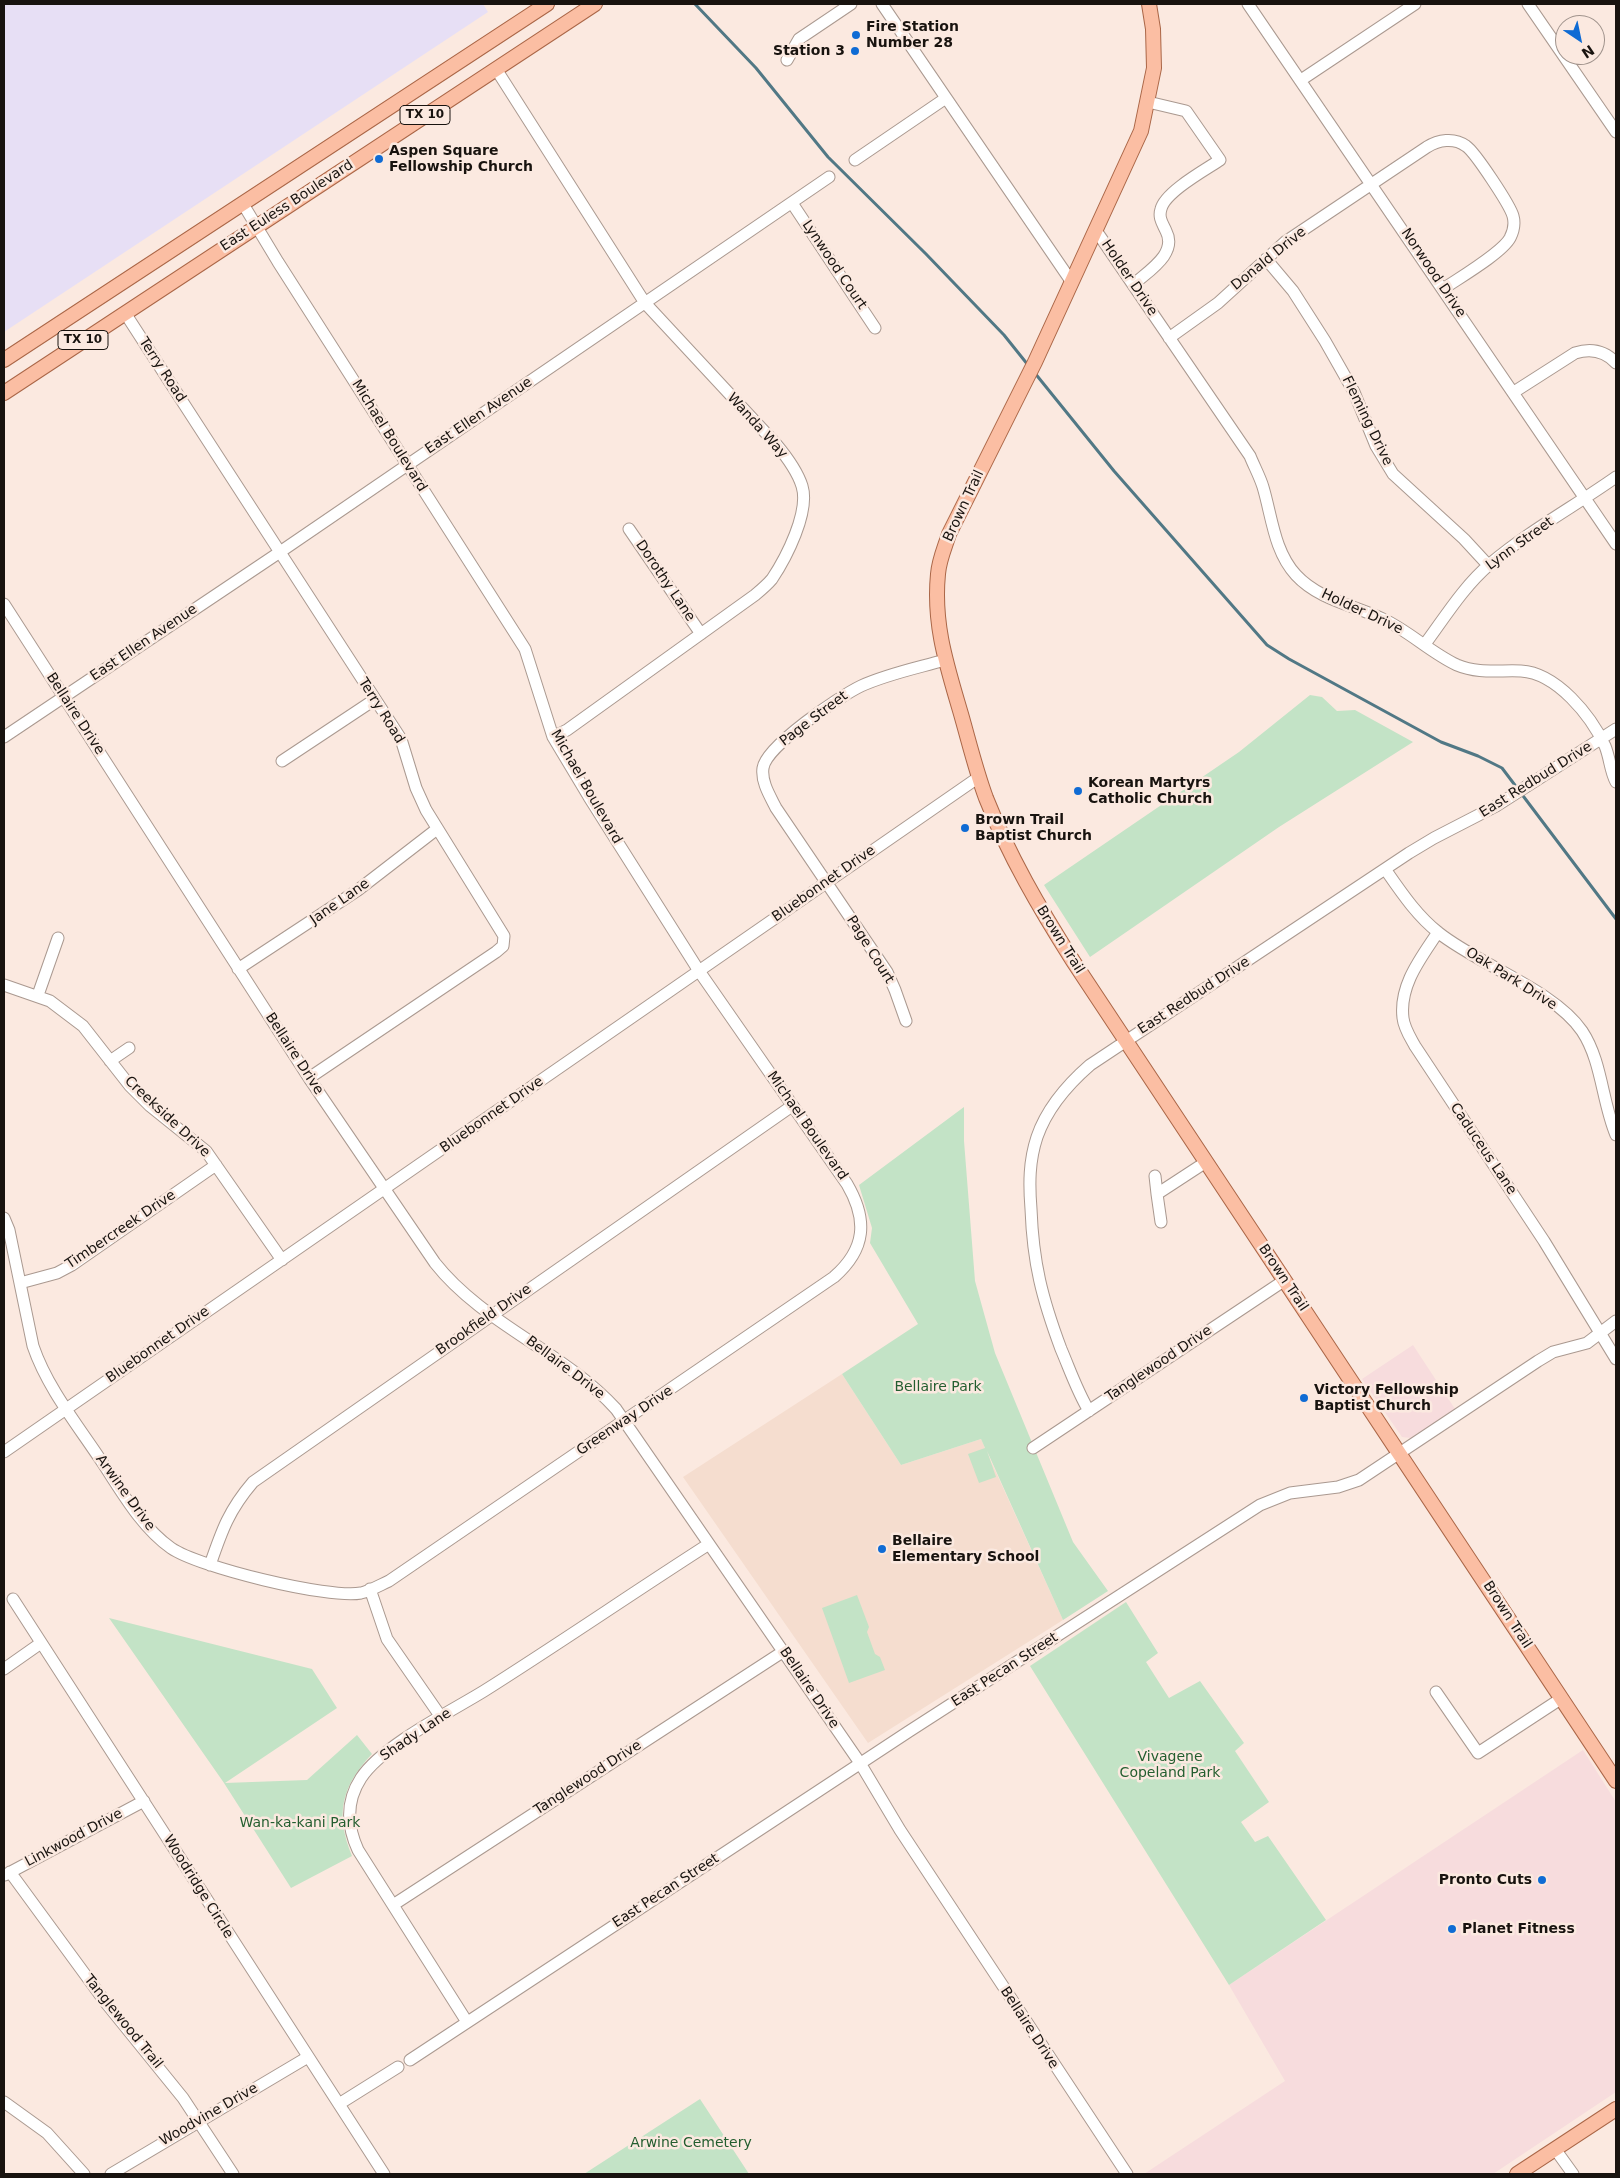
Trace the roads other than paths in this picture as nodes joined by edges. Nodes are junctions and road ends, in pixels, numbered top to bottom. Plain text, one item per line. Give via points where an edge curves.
1 (547, 4) edge
2 (596, 4) edge
3 (851, 4) edge
4 (882, 4) edge
5 (1150, 4) edge
6 (1248, 4) edge
7 (1415, 4) edge
8 (1528, 4) edge
9 (787, 60) dead end
10 (496, 69) junction
11 (1301, 80) junction
12 (946, 98) junction
13 (1148, 102) junction
14 (1616, 132) edge
15 (855, 160) dead end
16 (829, 177) dead end
17 (1372, 184) junction
18 (792, 203) junction
19 (243, 204) junction
20 (255, 226) junction
21 (1095, 229) junction
22 (1266, 259) junction
23 (1060, 265) junction
24 (1077, 268) junction
25 (1071, 281) junction
26 (1133, 284) junction
27 (1443, 289) junction
28 (645, 303) junction
29 (125, 313) junction
30 (875, 328) dead end
31 (1169, 338) junction
32 (4, 360) edge
33 (1616, 363) edge
34 (1514, 392) junction
35 (4, 393) edge
36 (407, 465) junction
37 (1616, 477) edge
38 (1585, 498) junction
39 (629, 529) dead end
40 (1616, 544) edge
41 (280, 552) junction
42 (1488, 565) junction
43 (4, 604) edge
44 (701, 634) junction
45 (1425, 644) junction
46 (945, 660) junction
47 (64, 697) junction
48 (374, 700) junction
49 (1616, 729) edge
50 (4, 737) edge
51 (553, 737) junction
52 (1601, 739) junction
53 (282, 761) dead end
54 (979, 777) junction
55 (1616, 782) edge
56 (437, 829) junction
57 (1385, 869) junction
58 (827, 882) junction
59 (1438, 932) junction
60 (58, 938) dead end
61 (238, 969) junction
62 (699, 971) junction
63 (4, 985) edge
64 (38, 995) junction
65 (906, 1021) dead end
66 (1126, 1041) junction
67 (128, 1048) dead end
68 (110, 1061) junction
69 (309, 1078) junction
70 (792, 1106) junction
71 (1616, 1135) edge
72 (1206, 1162) junction
73 (216, 1165) junction
74 (1156, 1176) dead end
75 (384, 1190) junction
76 (1157, 1194) junction
77 (4, 1218) edge
78 (1161, 1222) dead end
79 (6, 1230) edge
80 (860, 1234) joint
81 (282, 1260) junction
82 (1285, 1280) junction
83 (20, 1283) junction
84 (492, 1314) junction
85 (1616, 1321) edge
86 (1600, 1334) junction
87 (1616, 1359) edge
88 (66, 1409) junction
89 (1090, 1410) junction
90 (624, 1421) junction
91 (1033, 1448) dead end
92 (4, 1452) edge
93 (1399, 1453) junction
94 (709, 1544) junction
95 (210, 1565) junction
96 (370, 1589) junction
97 (13, 1599) dead end
98 (41, 1643) junction
99 (784, 1652) junction
100 (4, 1669) edge
101 (1436, 1692) dead end
102 (1562, 1698) junction
103 (441, 1717) junction
104 (860, 1763) junction
105 (1616, 1781) edge
106 (144, 1801) junction
107 (7, 1874) edge
108 (393, 1905) junction
109 (467, 2022) junction
110 (308, 2056) junction
111 (410, 2060) dead end
112 (398, 2067) dead end
113 (4, 2102) edge
114 (339, 2104) junction
115 (1616, 2109) edge
116 (198, 2121) junction
117 (1555, 2149) junction
118 (84, 2174) edge
119 (111, 2174) edge
120 (232, 2174) edge
121 (384, 2174) edge
122 (1127, 2174) edge
123 (1517, 2174) edge
124 (1572, 2174) edge

1 - 19 main road, East Euless Boulevard / TX 10
2 - 10 main road, East Euless Boulevard / TX 10
3 - 9 street via 799,39
4 - 12 street
5 - 13 main road, Brown Trail via 1154,68
6 - 11 street, Norwood Drive
7 - 11 street
8 - 14 street
10 - 20 main road, East Euless Boulevard / TX 10
10 - 28 street, Wanda Way
11 - 17 street, Norwood Drive
12 - 15 street
12 - 23 street
13 - 21 main road, Brown Trail via 1141,131
13 - 26 street via 1186,110 1220,160 1164,202 1160,210 1161,220 1170,238 1170,247
16 - 18 street, East Ellen Avenue
17 - 22 street, Donald Drive via 1285,242
17 - 27 street, Norwood Drive
17 - 27 street, Donald Drive via 1441,140 1459,142 1472,151 1510,208 1513,231 1502,248
18 - 28 street, East Ellen Avenue
18 - 30 street, Lynwood Court
19 - 20 street, Michael Boulevard
19 - 32 main road, East Euless Boulevard / TX 10
20 - 29 main road, East Euless Boulevard / TX 10
20 - 36 street, Michael Boulevard
21 - 24 main road, Brown Trail
21 - 26 street, Holder Drive
22 - 31 street, Donald Drive via 1218,302
22 - 42 street, Fleming Drive via 1293,291 1329,348 1393,474
23 - 24 street
23 - 25 street
24 - 25 main road, Brown Trail
25 - 46 main road, Brown Trail via 1035,362 949,534 941,558 936,619
26 - 31 street, Holder Drive
27 - 34 street, Norwood Drive
28 - 36 street, East Ellen Avenue
28 - 44 street, Wanda Way via 776,444 789,460 802,487 802,512 788,551 771,580
29 - 35 main road, East Euless Boulevard / TX 10
29 - 41 street, Terry Road
31 - 45 street, Holder Drive via 1250,456 1262,485 1279,548 1296,576 1324,595 1383,619
33 - 34 street via 1602,352 1584,350
34 - 38 street, Norwood Drive
36 - 41 street, East Ellen Avenue
36 - 51 street, Michael Boulevard via 525,649
37 - 38 street, Lynn Street
38 - 40 street, Norwood Drive
38 - 42 street, Lynn Street
39 - 44 street, Dorothy Lane
41 - 47 street, East Ellen Avenue
41 - 48 street, Terry Road
42 - 45 street, Lynn Street
43 - 47 street, Bellaire Drive
44 - 51 street, Wanda Way
45 - 52 street, Holder Drive via 1458,665 1482,671 1521,671 1544,678 1568,695
46 - 54 main road, Brown Trail
46 - 58 street, Page Street via 863,685 846,694 787,738 765,762 762,775 768,794
47 - 50 street, East Ellen Avenue
47 - 61 street, Bellaire Drive
48 - 53 street
48 - 56 street, Terry Road via 401,739 416,788
49 - 52 street, East Redbud Drive
51 - 62 street, Michael Boulevard
52 - 55 street, Holder Drive
52 - 57 street, East Redbud Drive via 1510,797
54 - 58 street, Bluebonnet Drive
54 - 66 main road, Brown Trail via 1015,863 1036,902
56 - 61 street, Jane Lane via 358,890
56 - 69 street, Terry Road via 496,920 504,936 503,946
57 - 59 street, Oak Park Drive via 1405,898
57 - 66 street, East Redbud Drive
58 - 62 street, Bluebonnet Drive
58 - 65 street, Page Court via 887,972
59 - 71 street, Oak Park Drive via 1558,1007 1581,1030 1593,1055
59 - 86 street, Caduceus Lane via 1405,989 1402,1018 1406,1030 1544,1241
60 - 64 street
61 - 69 street, Bellaire Drive
62 - 70 street, Michael Boulevard
62 - 75 street, Bluebonnet Drive
63 - 64 street, Creekside Drive
64 - 68 street, Creekside Drive via 83,1026
66 - 72 main road, Brown Trail
66 - 89 street, East Redbud Drive via 1075,1078 1052,1106 1037,1137 1029,1174 1032,1234 1039,1281 1079,1394
67 - 68 street
68 - 73 street, Creekside Drive via 150,1106 195,1140
69 - 75 street, Bellaire Drive
70 - 80 street, Michael Boulevard via 854,1197 861,1220
70 - 84 street, Brookfield Drive
72 - 76 street
72 - 82 main road, Brown Trail
73 - 81 street, Creekside Drive
73 - 83 street, Timbercreek Drive via 72,1265 57,1273
74 - 76 street
75 - 81 street, Bluebonnet Drive
75 - 84 street, Bellaire Drive via 446,1277
76 - 78 street
77 - 79 street, Arwine Drive
79 - 83 street, Arwine Drive
80 - 90 street, Greenway Drive via 854,1257 834,1277
81 - 88 street, Bluebonnet Drive
82 - 89 street, Tanglewood Drive
82 - 93 main road, Brown Trail
83 - 88 street, Arwine Drive via 37,1358
84 - 90 street, Bellaire Drive via 596,1389
84 - 95 street, Brookfield Drive via 253,1482 236,1502 224,1524
85 - 86 street, East Pecan Street
86 - 87 street, Caduceus Lane
86 - 93 street, East Pecan Street via 1587,1343 1553,1352
88 - 92 street, Bluebonnet Drive
88 - 95 street, Arwine Drive via 148,1528 171,1548
89 - 91 street, Tanglewood Drive
90 - 94 street, Bellaire Drive
90 - 96 street, Greenway Drive via 389,1581
93 - 102 main road, Brown Trail
93 - 104 street, East Pecan Street via 1348,1485 1290,1493 1260,1505
94 - 99 street, Bellaire Drive
94 - 103 street, Shady Lane
95 - 96 street, Arwine Drive via 299,1588 360,1593
96 - 103 street via 387,1639
97 - 98 street, Woodridge Circle
98 - 100 street
98 - 106 street, Woodridge Circle
99 - 104 street, Bellaire Drive
99 - 108 street, Tanglewood Drive
101 - 102 street via 1478,1753
102 - 105 main road, Brown Trail
103 - 108 street, Shady Lane via 375,1762 362,1777 352,1800 351,1833 358,1850
104 - 109 street, East Pecan Street
104 - 122 street, Bellaire Drive via 900,1830
106 - 107 street, Linkwood Drive
106 - 110 street, Woodridge Circle
107 - 116 street, Tanglewood Trail
108 - 109 street, Shady Lane
109 - 111 street, East Pecan Street
110 - 114 street, Woodridge Circle
110 - 116 street, Woodvine Drive
112 - 114 street
113 - 118 street via 47,2134
114 - 121 street, Woodridge Circle
115 - 117 main road
116 - 119 street, Woodvine Drive
116 - 120 street, Tanglewood Trail
117 - 123 main road
117 - 124 street

